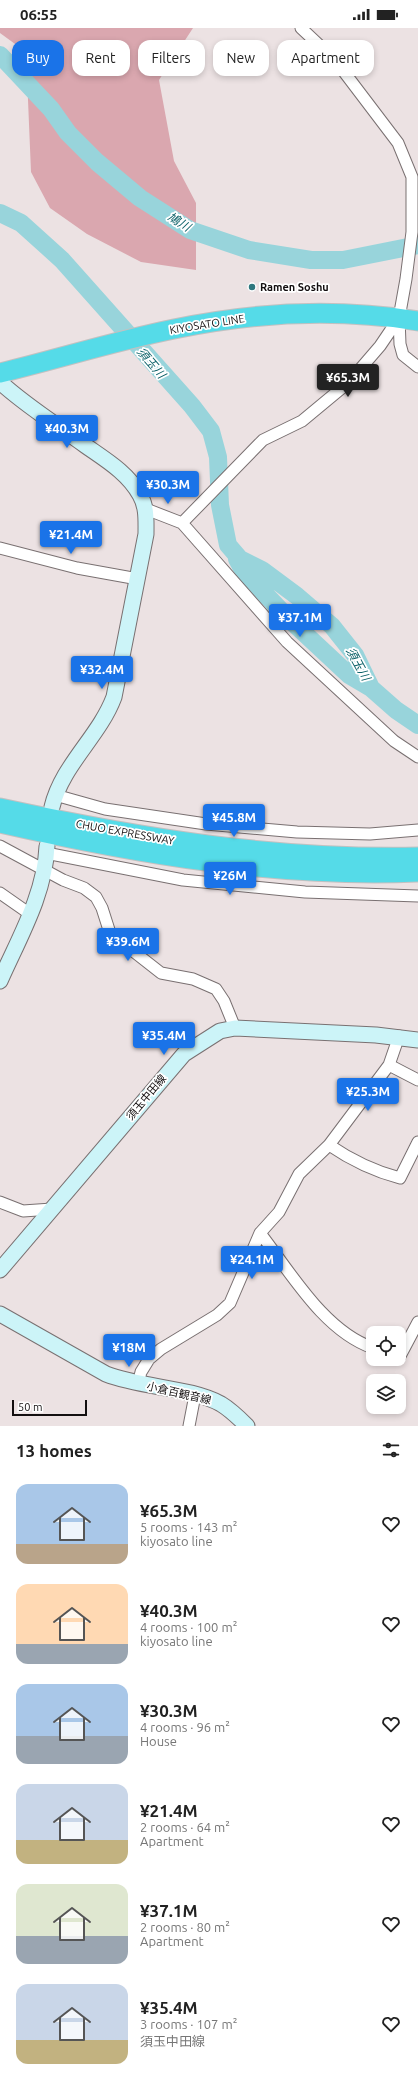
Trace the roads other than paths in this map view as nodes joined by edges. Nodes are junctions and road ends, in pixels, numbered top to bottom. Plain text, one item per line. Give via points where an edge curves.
1 (301, 28) edge
2 (415, 176) edge
3 (399, 318) junction
4 (418, 321) edge
5 (418, 367) edge
6 (4, 375) edge
7 (146, 509) junction
8 (182, 523) junction
9 (0, 548) edge
10 (138, 578) junction
11 (418, 757) edge
12 (53, 801) joint
13 (0, 808) edge
14 (0, 823) edge
15 (418, 830) edge
16 (0, 846) edge
17 (46, 850) joint
18 (418, 857) edge
19 (45, 869) junction
20 (418, 872) edge
21 (0, 893) edge
22 (418, 896) edge
23 (30, 914) junction
24 (0, 981) edge
25 (235, 1028) junction
26 (399, 1036) junction
27 (418, 1040) edge
28 (389, 1065) junction
29 (418, 1080) edge
30 (418, 1142) edge
31 (328, 1145) junction
32 (0, 1202) edge
33 (52, 1209) junction
34 (260, 1233) junction
35 (0, 1270) edge
36 (0, 1314) edge
37 (418, 1322) edge
38 (366, 1344) edge
39 (406, 1345) edge
40 (138, 1384) junction
41 (195, 1395) junction
42 (189, 1426) edge
43 (247, 1426) edge

1 - 2 street via 335,60 394,138
2 - 3 street via 408,270
3 - 4 highway, KIYOSATO LINE
3 - 5 street via 403,355
3 - 6 highway, KIYOSATO LINE via 342,313 283,313 224,320 140,337
3 - 8 street via 380,346 349,382 302,421 263,440
6 - 7 main road via 18,399 114,465 130,480
7 - 8 street
7 - 10 main road via 146,534
8 - 11 street via 287,642 394,741
9 - 10 street via 77,568
10 - 12 main road via 114,697 107,715 67,772
12 - 15 street via 206,824 298,832 370,834
13 - 18 highway, CHUO EXPRESSWAY via 127,834 214,847 307,856
14 - 20 highway, CHUO EXPRESSWAY via 124,848 214,862 305,870
16 - 19 street
17 - 19 main road
17 - 22 street via 184,880 305,892
19 - 23 main road
19 - 25 street via 63,880 84,888 96,897 110,933 161,973 193,979 216,989
21 - 23 street
23 - 24 main road
25 - 26 main road, 須玉中田線
25 - 33 main road, 須玉中田線 via 220,1031 184,1054
26 - 27 main road, 須玉中田線
26 - 28 street
28 - 29 street
28 - 31 street
30 - 31 street via 400,1178 377,1172
31 - 34 street via 299,1174 279,1212
32 - 33 street via 23,1211
33 - 35 main road, 須玉中田線
34 - 38 street via 326,1318 344,1333
34 - 40 street via 230,1303 217,1315 149,1359
36 - 40 main road, 小倉百観音線 via 106,1374
37 - 39 street
40 - 41 main road, 小倉百観音線
41 - 42 street
41 - 43 main road, 小倉百観音線 via 222,1405

